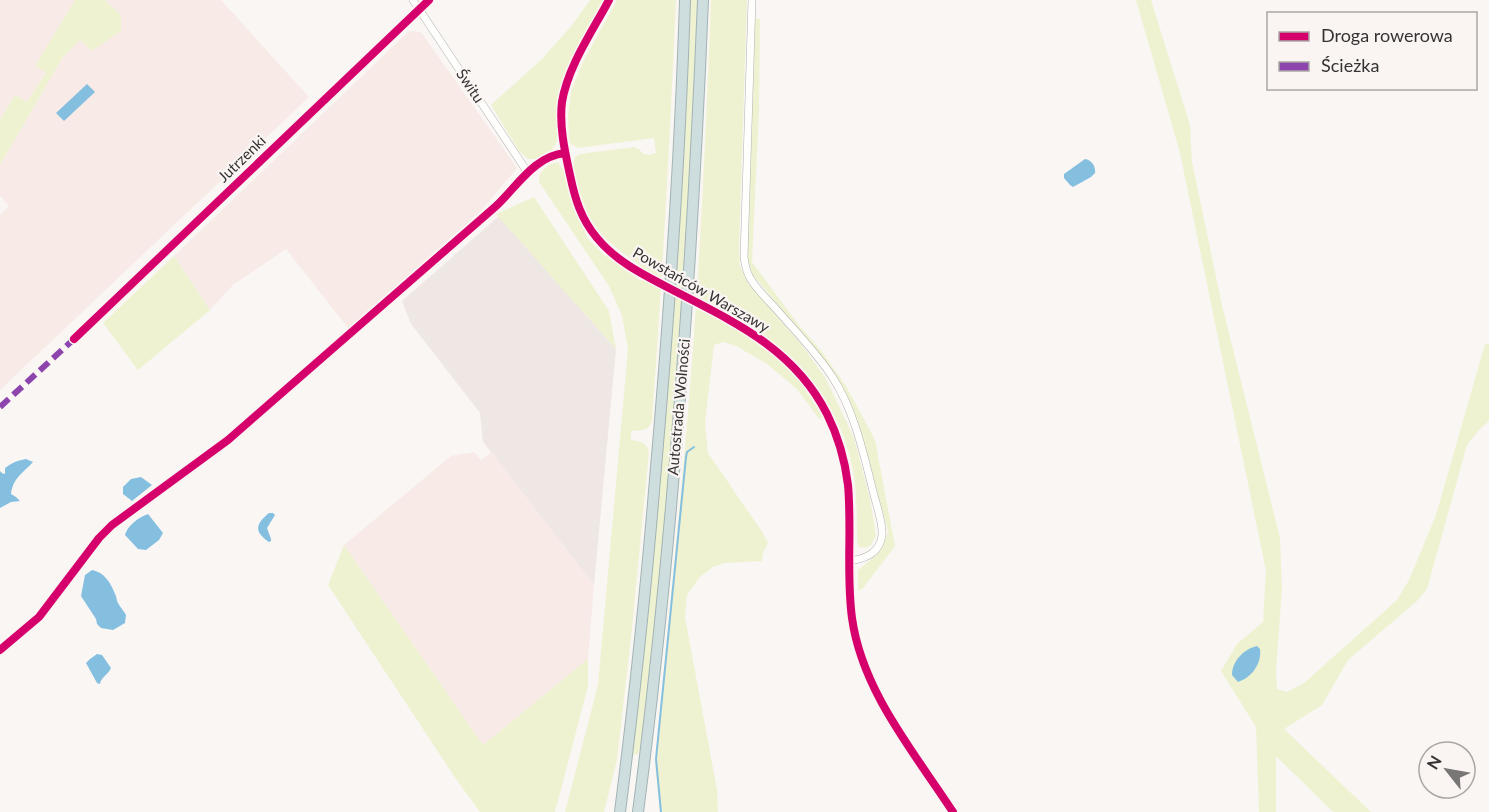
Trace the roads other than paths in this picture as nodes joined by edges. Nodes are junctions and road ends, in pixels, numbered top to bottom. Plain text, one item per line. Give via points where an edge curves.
1 (413, 0) edge
2 (429, 0) edge
3 (609, 0) edge
4 (685, 0) edge
5 (703, 0) edge
6 (752, 0) edge
7 (419, 10) junction
8 (565, 153) junction
9 (528, 173) junction
10 (74, 339) dead end
11 (849, 561) junction
12 (0, 650) edge
13 (620, 812) edge
14 (638, 812) edge
15 (953, 812) edge

1 - 7 street, Świtu
2 - 7 street, Jutrzenki
3 - 8 street, Powstańców Warszawy via 566,86 562,111
4 - 13 highway, Autostrada Wolności via 663,393
5 - 14 highway, Autostrada Wolności via 682,382
6 - 11 street via 745,268 761,293 823,364 856,429 882,536 870,555
7 - 9 street, Świtu
7 - 10 street, Jutrzenki
8 - 9 street via 538,163
8 - 11 street, Powstańców Warszawy, bridge via 575,198 585,221 607,249 641,273 757,336 782,355 809,386 827,414 847,476
9 - 12 street via 495,207 228,440 112,525 39,617
11 - 15 street, Powstańców Warszawy via 852,619 864,666 884,708

